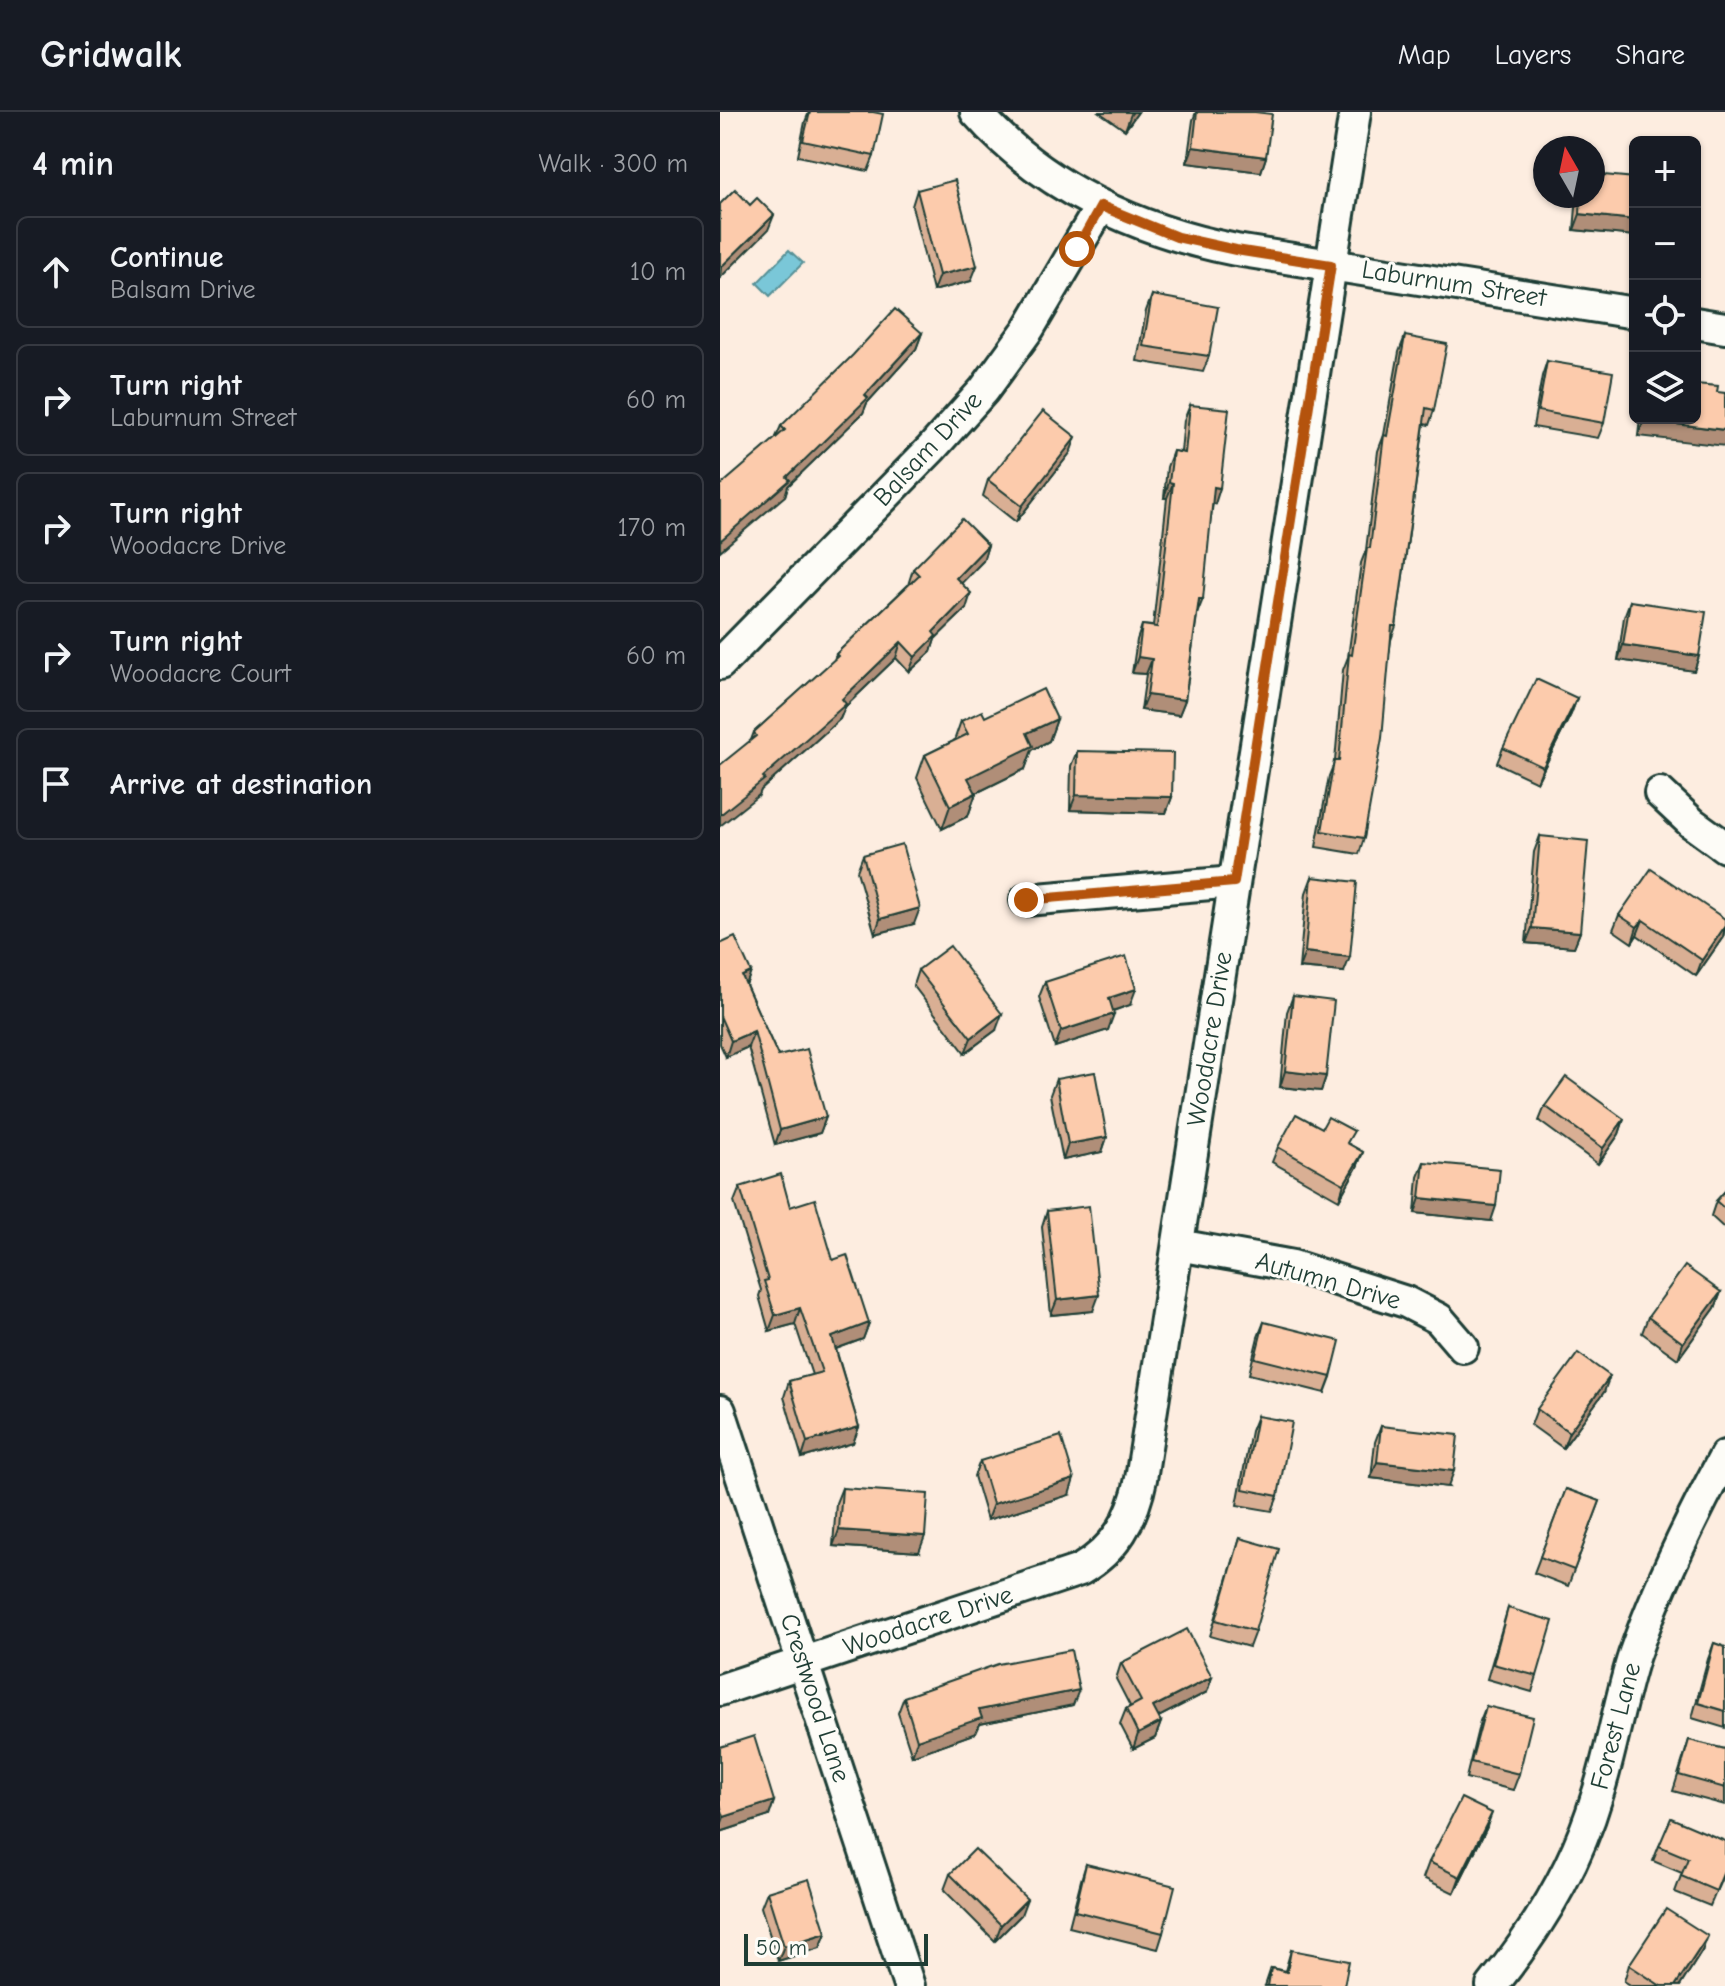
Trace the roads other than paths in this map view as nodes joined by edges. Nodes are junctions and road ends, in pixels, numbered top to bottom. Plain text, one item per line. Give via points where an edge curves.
1 (976, 112) edge
2 (1355, 112) edge
3 (1101, 206) junction
4 (1331, 265) junction
5 (1629, 312) edge
6 (1701, 324) edge
7 (1725, 328) edge
8 (720, 664) edge
9 (1660, 793) dead end
10 (1725, 847) edge
11 (1234, 882) junction
12 (1026, 900) dead end
13 (1178, 1245) junction
14 (1463, 1347) dead end
15 (720, 1411) edge
16 (1725, 1456) edge
17 (804, 1663) junction
18 (720, 1690) edge
19 (909, 1986) edge
20 (1492, 1986) edge

1 - 3 street, Laburnum Street via 1046,175
2 - 4 street, Woodacre Drive
3 - 4 street, Laburnum Street via 1190,240
3 - 8 street, Balsam Drive via 1029,328 984,390
4 - 5 street, Laburnum Street
4 - 11 street, Woodacre Drive
6 - 7 street
9 - 10 street
11 - 12 street
11 - 13 street, Woodacre Drive
13 - 14 street, Autumn Drive via 1293,1266 1406,1302 1439,1319
13 - 17 street, Woodacre Drive via 1138,1496 1117,1539 1093,1562 1066,1576
15 - 17 street, Crestwood Lane
16 - 20 street, Forest Lane via 1658,1590 1578,1850 1554,1899
17 - 18 street, Woodacre Drive
17 - 19 street, Crestwood Lane

